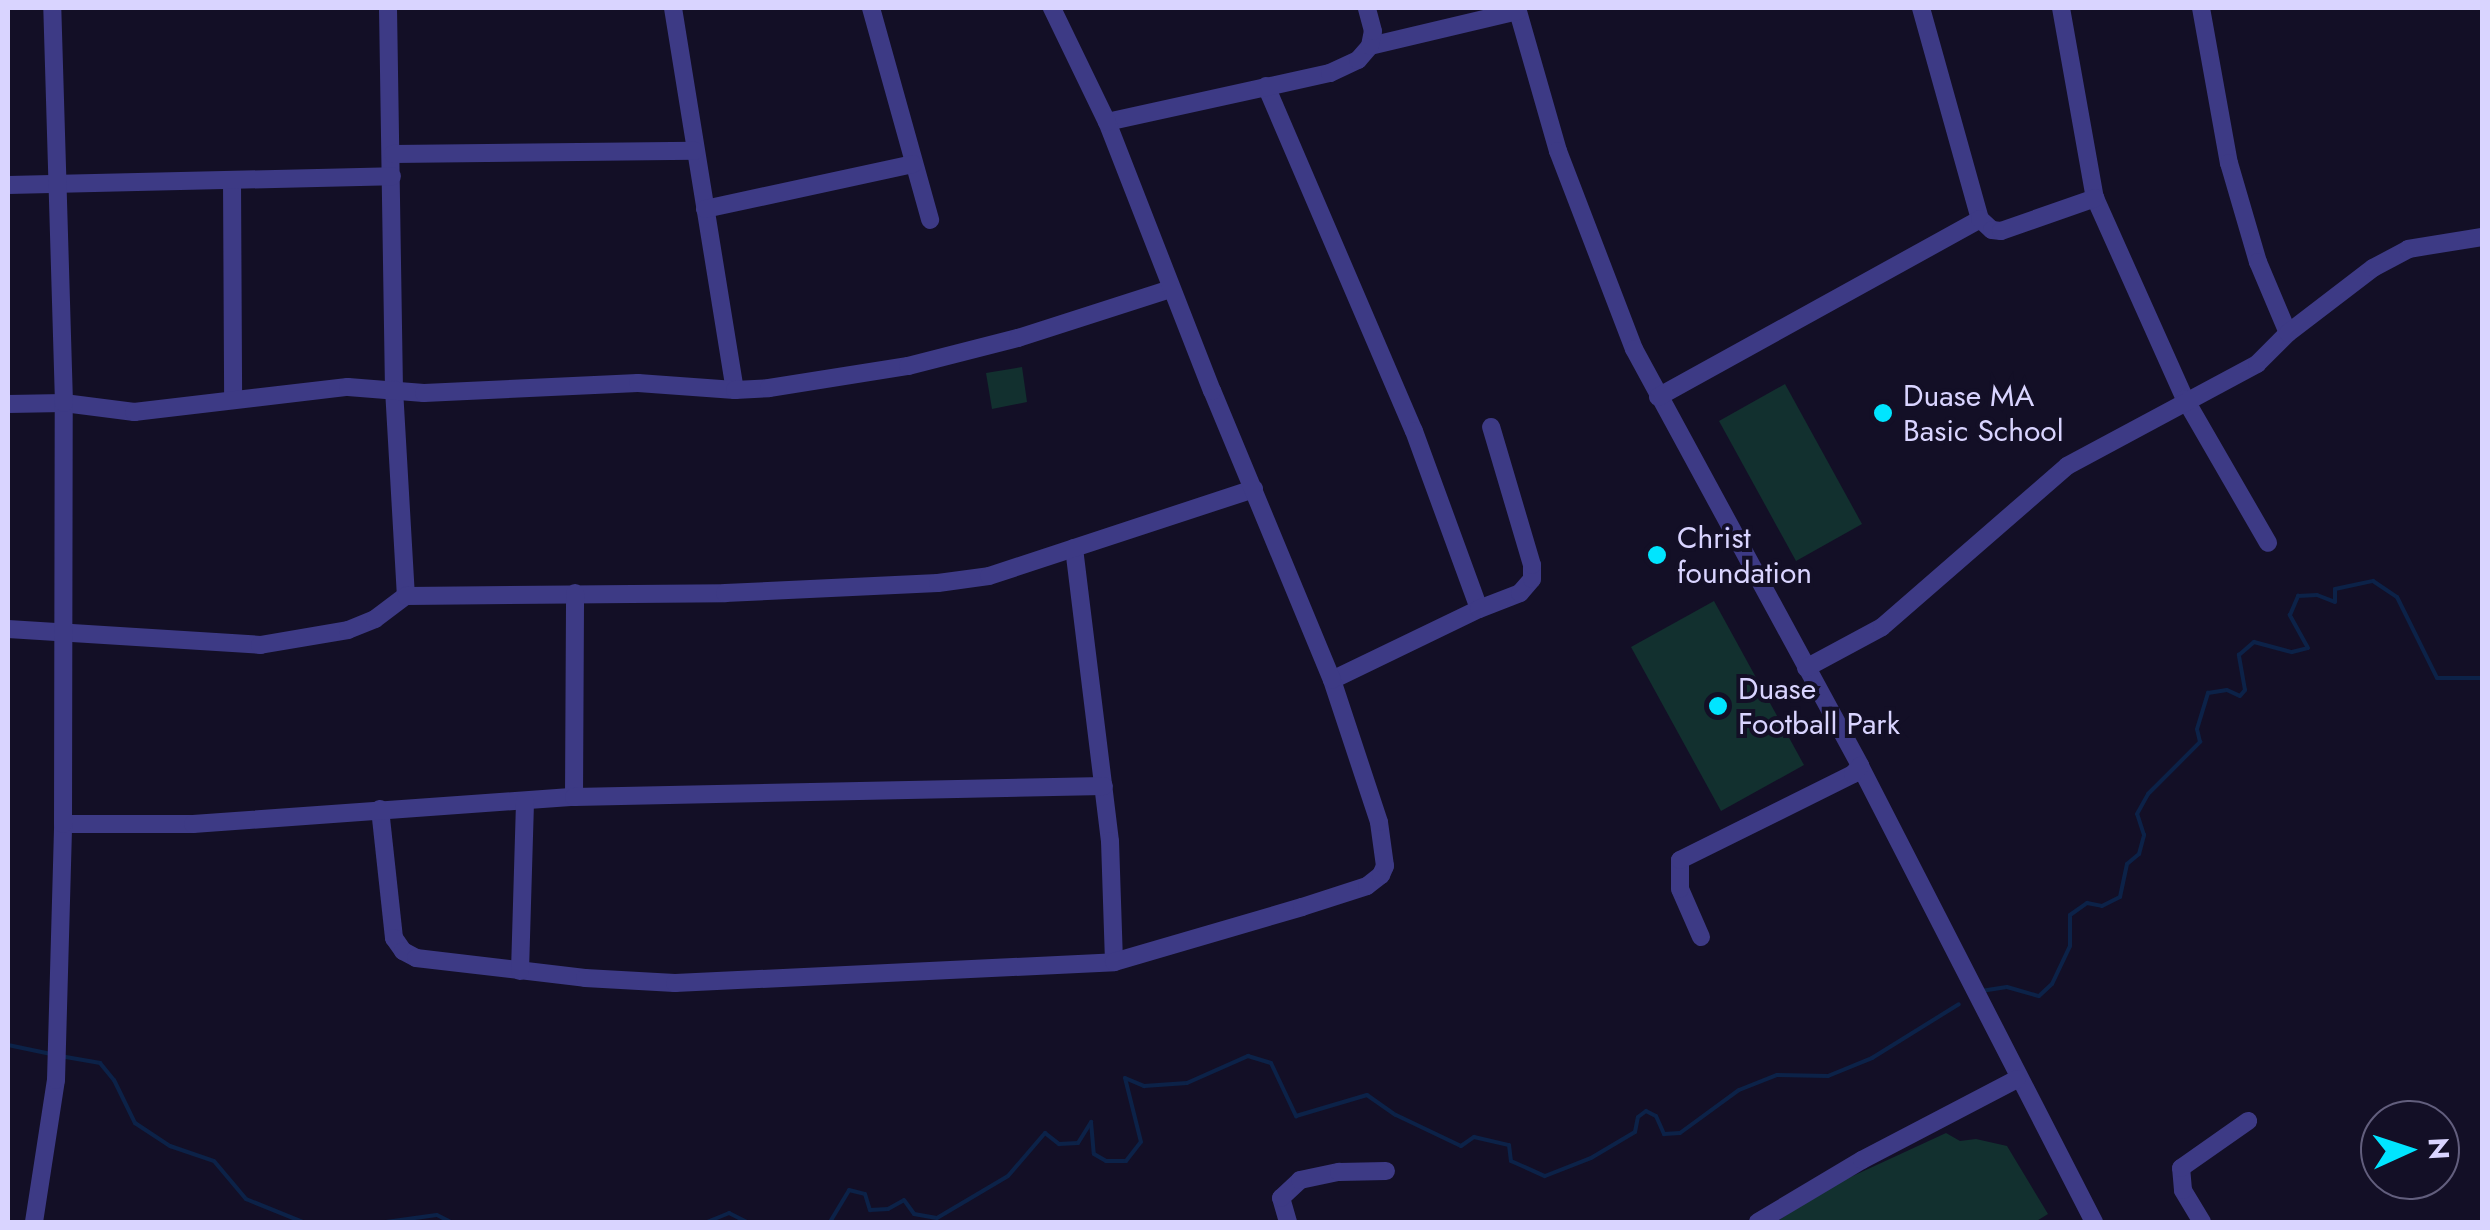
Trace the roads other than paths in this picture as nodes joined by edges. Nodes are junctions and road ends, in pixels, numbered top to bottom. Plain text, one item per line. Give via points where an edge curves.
1 (52, 8) edge
2 (388, 8) edge
3 (673, 8) edge
4 (871, 8) edge
5 (1052, 8) edge
6 (1367, 8) edge
7 (1921, 8) edge
8 (2061, 8) edge
9 (2201, 8) edge
10 (1517, 9) edge
11 (1370, 46) junction
12 (1266, 86) junction
13 (1107, 122) junction
14 (695, 151) junction
15 (393, 154) junction
16 (914, 164) junction
17 (392, 176) junction
18 (232, 180) junction
19 (8, 185) edge
20 (57, 186) junction
21 (2095, 198) junction
22 (705, 208) junction
23 (1980, 218) junction
24 (930, 220) dead end
25 (2482, 237) edge
26 (1171, 290) junction
27 (2288, 334) junction
28 (394, 389) junction
29 (736, 390) junction
30 (1658, 397) junction
31 (2185, 399) junction
32 (233, 400) junction
33 (64, 403) junction
34 (8, 404) edge
35 (1491, 427) dead end
36 (1254, 490) junction
37 (2268, 543) dead end
38 (1074, 548) junction
39 (575, 592) junction
40 (406, 596) junction
41 (1479, 609) junction
42 (8, 629) edge
43 (63, 632) junction
44 (1806, 668) junction
45 (1332, 680) junction
46 (1860, 766) junction
47 (1104, 786) junction
48 (574, 797) junction
49 (525, 801) junction
50 (380, 809) junction
51 (63, 824) junction
52 (1701, 937) dead end
53 (1114, 962) junction
54 (520, 971) junction
55 (2018, 1079) junction
56 (2248, 1121) dead end
57 (1386, 1171) dead end
58 (2198, 1221) edge
59 (34, 1222) edge
60 (1288, 1222) edge
61 (1758, 1222) edge
62 (2094, 1222) edge

1 - 20 street
2 - 15 street
3 - 14 street
4 - 16 street
5 - 13 street
6 - 11 street via 1374,31
7 - 23 street
8 - 21 street
9 - 27 street via 2229,164
10 - 11 street
10 - 30 street via 1585,229
11 - 12 street via 1358,60 1330,72
12 - 13 street
12 - 41 street via 1414,431
13 - 26 street
14 - 15 street
14 - 22 street
15 - 17 street
16 - 22 street
16 - 24 street
17 - 18 street
17 - 28 street
18 - 20 street
18 - 32 street
19 - 20 street
20 - 33 street
21 - 23 street via 2002,231
21 - 31 street
22 - 29 street
23 - 30 street
25 - 27 street via 2408,249
26 - 29 street via 908,366
26 - 36 street
27 - 31 street via 2257,364
28 - 29 street via 638,383
28 - 32 street via 348,386
28 - 40 street
30 - 44 street
31 - 37 street
31 - 44 street via 2067,466 1882,628
32 - 33 street via 134,412
33 - 34 street
33 - 43 street
35 - 41 street via 1532,578 1520,594
36 - 38 street
36 - 45 street
38 - 39 street via 989,576 938,583
38 - 47 street
39 - 40 street
39 - 48 street
40 - 43 street via 348,630 260,644
41 - 45 street
42 - 43 street
43 - 51 street
44 - 46 street
45 - 53 street via 1379,822 1381,875 1367,886
46 - 52 street via 1680,860 1680,890
46 - 55 street
47 - 48 street
47 - 53 street
48 - 49 street
49 - 50 street
49 - 54 street
50 - 51 street via 193,824
50 - 54 street via 394,938 403,951
51 - 59 street via 56,1080
53 - 54 street via 675,983
55 - 61 street
55 - 62 street
56 - 58 street via 2182,1168 2183,1190
57 - 60 street via 1300,1180 1280,1198

